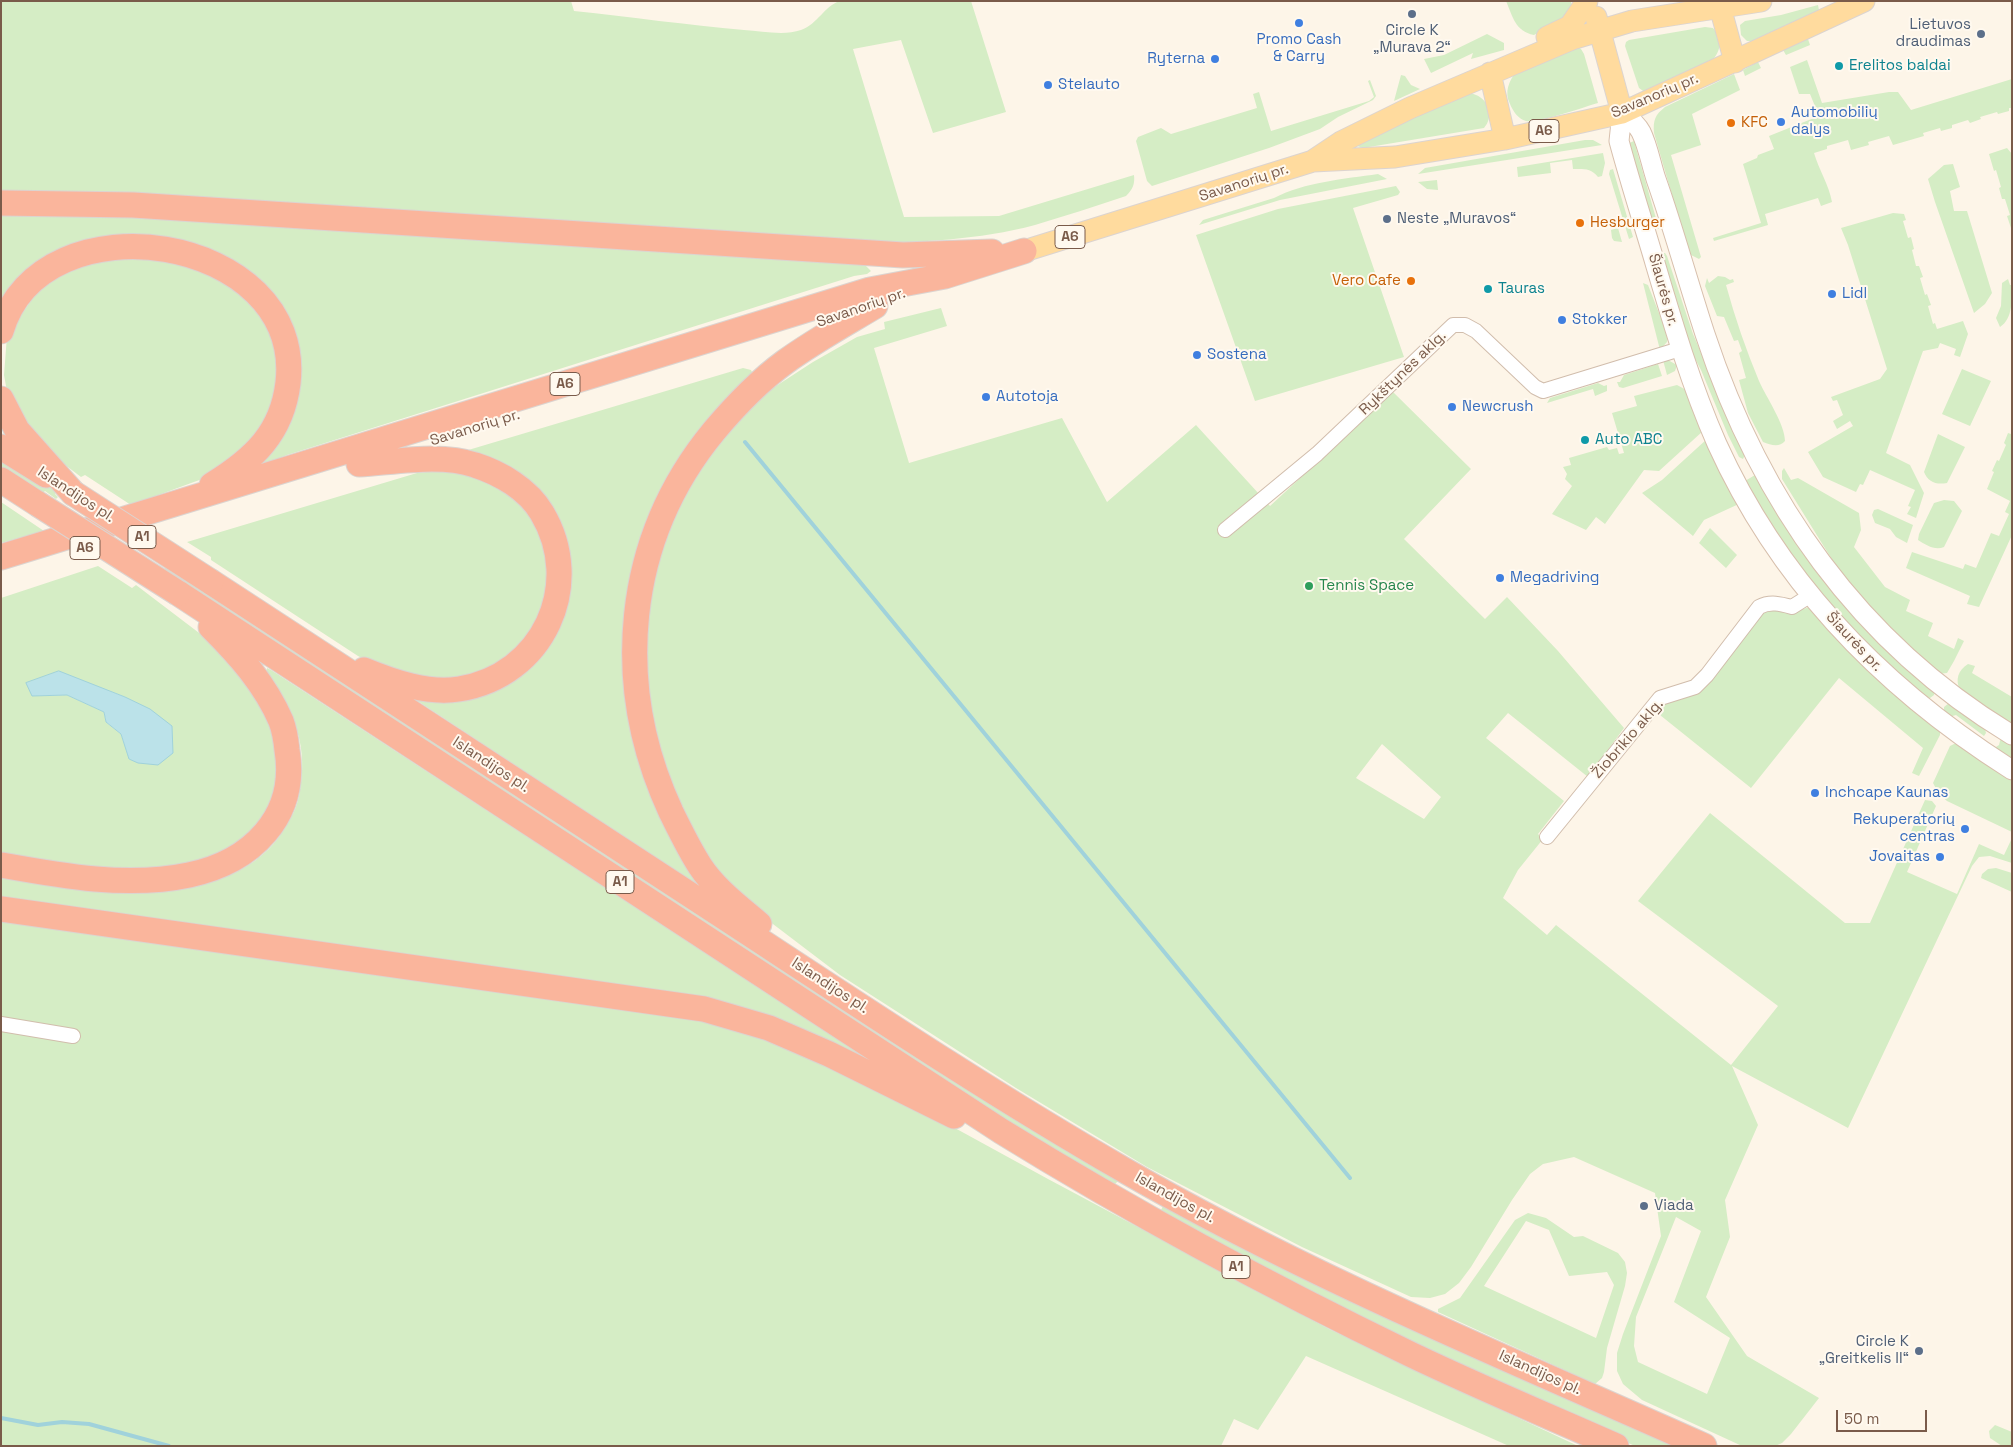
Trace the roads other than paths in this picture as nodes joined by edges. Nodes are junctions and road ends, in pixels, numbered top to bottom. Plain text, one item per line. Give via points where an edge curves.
1 (1587, 1) edge
2 (1592, 1) edge
3 (1761, 1) edge
4 (1864, 1) edge
5 (1720, 7) junction
6 (1600, 30) junction
7 (1735, 62) junction
8 (1490, 73) junction
9 (1469, 81) junction
10 (1622, 113) junction
11 (1505, 139) junction
12 (1313, 160) junction
13 (1, 203) edge
14 (1648, 239) junction
15 (1679, 247) junction
16 (1024, 251) junction
17 (946, 276) junction
18 (875, 306) junction
19 (1, 331) edge
20 (1680, 349) junction
21 (1, 399) edge
22 (1, 446) edge
23 (1726, 462) junction
24 (359, 464) junction
25 (1759, 465) junction
26 (1, 480) edge
27 (73, 493) junction
28 (188, 500) junction
29 (1225, 530) dead end
30 (1, 557) edge
31 (1, 573) edge
32 (178, 594) junction
33 (1812, 595) junction
34 (309, 647) junction
35 (1945, 689) junction
36 (1928, 711) junction
37 (2004, 731) edge
38 (1980, 750) junction
39 (2012, 770) edge
40 (1547, 837) dead end
41 (1, 865) edge
42 (1, 909) edge
43 (835, 990) junction
44 (1, 1024) edge
45 (73, 1036) dead end
46 (1063, 1169) junction
47 (1616, 1446) edge
48 (1704, 1446) edge

1 - 9 main road via 1570,26 1494,60
2 - 6 main road
3 - 5 main road, Savanorių pr. / A6
4 - 7 main road, Savanorių pr. / A6
5 - 6 main road, Savanorių pr. / A6 via 1632,20
5 - 7 main road
6 - 8 main road, Savanorių pr. / A6
6 - 10 main road
7 - 10 main road, Savanorių pr. / A6
8 - 9 main road, Savanorių pr. / A6
8 - 11 main road
9 - 12 main road, Savanorių pr. / A6 via 1381,121
10 - 11 main road, Savanorių pr. / A6
10 - 14 main road, Šiaurės pr. via 1619,141
10 - 15 main road, Šiaurės pr. via 1640,131
11 - 12 main road, Savanorių pr. / A6 via 1395,157
12 - 16 main road, Savanorių pr. / A6
13 - 16 highway via 134,205 903,256
14 - 15 main road via 1661,238
14 - 20 main road, Šiaurės pr.
15 - 25 main road, Šiaurės pr. via 1718,370
16 - 17 highway, Savanorių pr. / A6
17 - 18 highway, Savanorių pr. / A6
17 - 28 highway, Savanorių pr. / A6 via 870,290
18 - 24 highway, Savanorių pr. / A6
18 - 43 highway via 772,372 733,409 701,448 677,484 654,533 638,595 634,638 635,685 647,748 661,791 700,866 728,898
19 - 28 highway via 15,300 33,279 74,255 100,250 139,247 176,251 216,264 252,289 268,305 286,344 288,377 280,416 270,436 250,459
20 - 23 main road, Šiaurės pr.
20 - 29 street, Rykštynės aklg. via 1543,390 1535,387 1476,331 1465,325 1453,325 1317,454
21 - 27 highway via 17,430
22 - 27 highway, Islandijos pl. / A1
23 - 25 main road via 1742,467
23 - 33 main road, Šiaurės pr. via 1766,534
24 - 31 highway, Savanorių pr. / A6
24 - 34 highway via 448,459 474,464 498,474 522,490 541,511 555,540 560,578 553,614 542,636 523,659 486,681 459,689 436,690 403,684
25 - 35 main road, Šiaurės pr. via 1794,525 1855,603
26 - 32 highway, Islandijos pl. / A1, bridge
27 - 34 highway, Islandijos pl. / A1, bridge
28 - 30 highway, Savanorių pr. / A6
32 - 41 highway via 263,686 281,722 289,769 284,798 272,824 242,854 189,875 125,880
32 - 46 highway, Islandijos pl. / A1
33 - 36 main road, Šiaurės pr. via 1867,659
33 - 40 street, Žiobrikio aklg. via 1792,607 1775,603 1759,607 1707,675 1695,686 1660,698
34 - 43 highway, Islandijos pl. / A1
35 - 36 main road
35 - 37 main road, Šiaurės pr.
36 - 38 main road, Šiaurės pr.
37 - 38 main road
38 - 39 main road, Šiaurės pr.
42 - 46 highway via 704,1009 769,1028 829,1054
43 - 48 highway, Islandijos pl. / A1 via 1043,1122 1223,1224 1385,1303
44 - 45 street
46 - 47 highway, Islandijos pl. / A1 via 1208,1252 1300,1299 1414,1356

